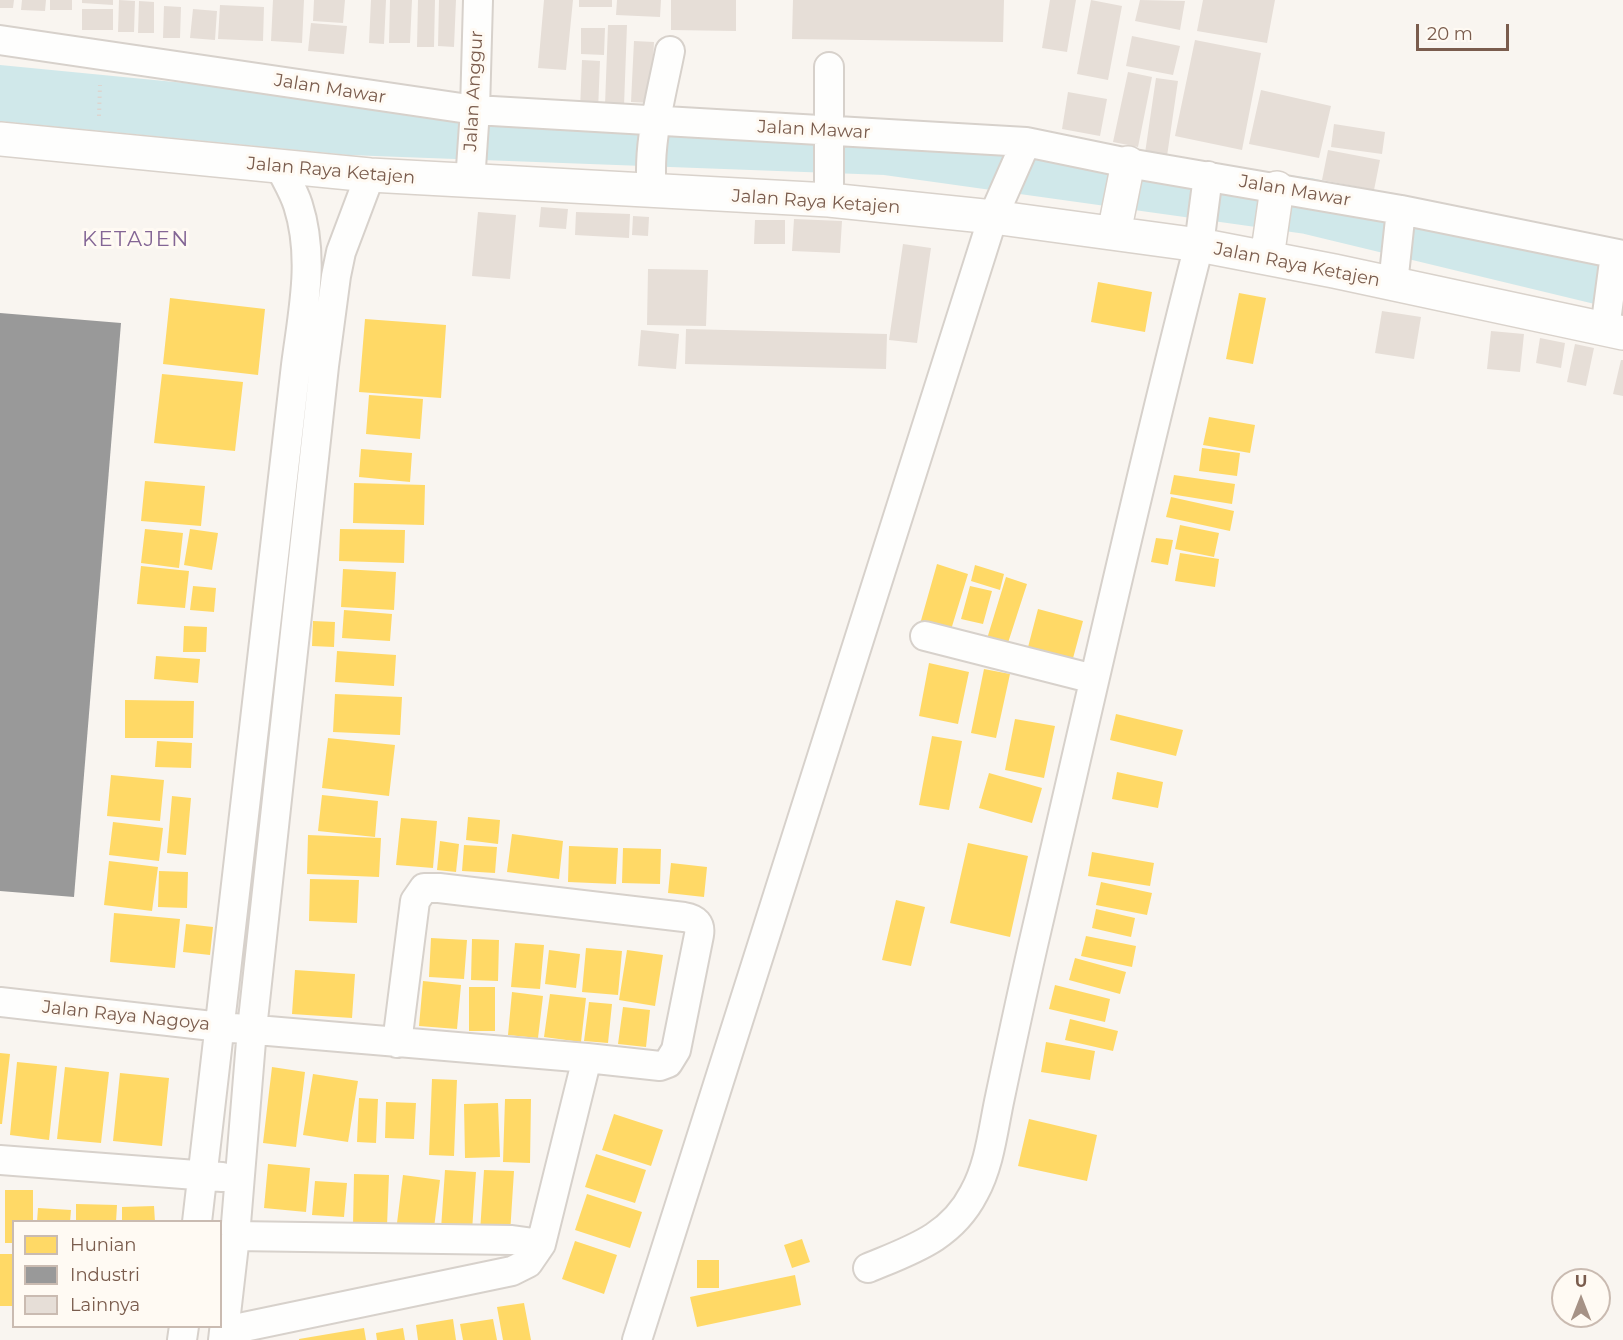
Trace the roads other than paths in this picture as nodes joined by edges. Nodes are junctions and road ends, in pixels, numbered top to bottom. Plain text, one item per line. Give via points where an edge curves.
1 (478, 0) edge
2 (0, 40) edge
3 (670, 51) dead end
4 (828, 67) dead end
5 (474, 117) junction
6 (655, 128) junction
7 (828, 138) junction
8 (0, 139) edge
9 (1023, 149) junction
10 (280, 167) junction
11 (1126, 171) junction
12 (370, 176) junction
13 (470, 176) junction
14 (1206, 183) junction
15 (651, 184) junction
16 (828, 188) junction
17 (1277, 192) junction
18 (999, 205) junction
19 (1400, 217) junction
20 (1116, 224) junction
21 (1200, 232) junction
22 (1268, 247) junction
23 (1617, 258) edge
24 (1394, 270) junction
25 (308, 273) junction
26 (336, 276) junction
27 (1612, 321) edge
28 (925, 636) dead end
29 (1094, 680) junction
30 (0, 1002) edge
31 (221, 1027) junction
32 (252, 1029) junction
33 (397, 1043) junction
34 (587, 1058) junction
35 (0, 1161) edge
36 (203, 1176) junction
37 (239, 1178) junction
38 (197, 1220) edge
39 (235, 1236) junction
40 (541, 1244) junction
41 (868, 1268) dead end
42 (224, 1335) edge
43 (637, 1340) edge

1 - 5 street, Jalan Anggur
2 - 5 street, Jalan Mawar
3 - 6 street
4 - 7 street
5 - 6 street, Jalan Mawar
5 - 13 street, Jalan Anggur
6 - 7 street, Jalan Mawar
6 - 15 street
7 - 9 street, Jalan Mawar
7 - 16 street
8 - 10 street, Jalan Raya Ketajen
9 - 11 street, Jalan Mawar
9 - 18 street
10 - 12 street, Jalan Raya Ketajen
10 - 25 street via 298,203
11 - 14 street, Jalan Mawar
11 - 20 street
12 - 13 street, Jalan Raya Ketajen
12 - 26 street
13 - 15 street, Jalan Raya Ketajen
14 - 17 street, Jalan Mawar
14 - 21 street
15 - 16 street, Jalan Raya Ketajen
16 - 18 street, Jalan Raya Ketajen
17 - 19 street, Jalan Mawar
17 - 22 street
18 - 20 street, Jalan Raya Ketajen
18 - 43 street
19 - 23 street, Jalan Mawar
19 - 24 street
20 - 21 street, Jalan Raya Ketajen
21 - 22 street, Jalan Raya Ketajen
21 - 29 street
22 - 24 street, Jalan Raya Ketajen
23 - 27 street
24 - 27 street, Jalan Raya Ketajen
25 - 26 street
25 - 31 street
26 - 32 street
28 - 29 street
29 - 41 street via 987,1162 975,1193 940,1234
30 - 31 street, Jalan Raya Nagoya
31 - 32 street, Jalan Raya Nagoya
31 - 36 street
32 - 33 street, Jalan Raya Nagoya
32 - 37 street
33 - 34 street, Jalan Raya Nagoya
33 - 34 street, Jalan Raya Nagoya via 415,901 424,888 695,920 699,935 672,1059 660,1066 650,1066
34 - 40 street
35 - 36 street
36 - 37 street
36 - 38 street
37 - 39 street
39 - 40 street via 512,1240
39 - 42 street
40 - 42 street via 528,1263 512,1271

